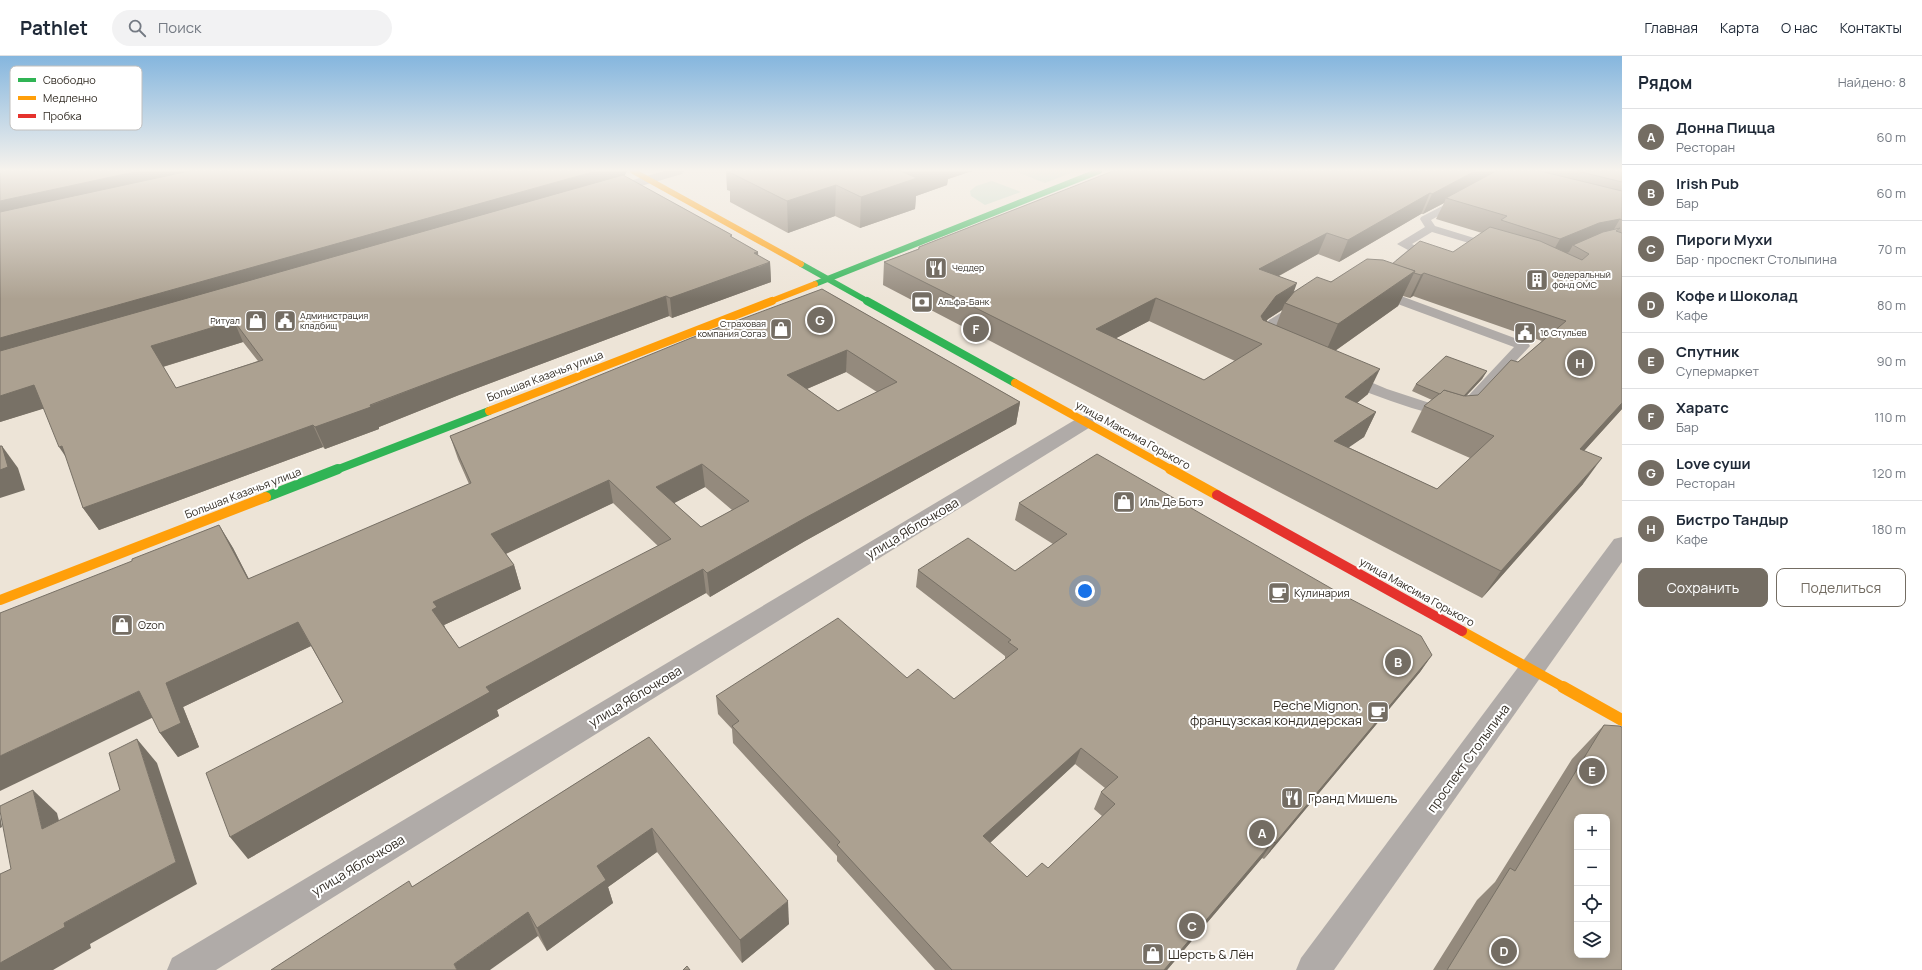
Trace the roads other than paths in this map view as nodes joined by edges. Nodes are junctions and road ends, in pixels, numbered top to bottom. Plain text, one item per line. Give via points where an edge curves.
1 (709, 214) edge
2 (991, 214) edge
3 (1435, 214) edge
4 (1431, 228) junction
5 (1471, 241) edge
6 (1416, 248) junction
7 (1458, 250) edge
8 (1503, 250) edge
9 (1431, 253) edge
10 (1393, 268) edge
11 (827, 278) junction
12 (1381, 278) edge
13 (1370, 288) junction
14 (1085, 422) junction
15 (1622, 545) edge
16 (0, 600) edge
17 (1532, 670) junction
18 (1622, 720) edge
19 (184, 970) edge
20 (1313, 970) edge

1 - 11 street, улица Максима Горького
2 - 11 street, Большая Казачья улица
3 - 4 lane via 1425,219
4 - 6 lane via 1403,244
4 - 8 lane
5 - 7 lane
6 - 9 lane
6 - 10 lane
11 - 14 street, улица Максима Горького
11 - 16 street, Большая Казачья улица
12 - 13 lane
13 - 13 lane via 1516,343 1524,346 1458,416 1381,392 1261,340 1274,323 1331,286
14 - 17 street, улица Максима Горького
14 - 19 street, улица Яблочкова
15 - 17 street, проспект Столыпина
17 - 18 street, улица Максима Горького
17 - 20 street, проспект Столыпина

